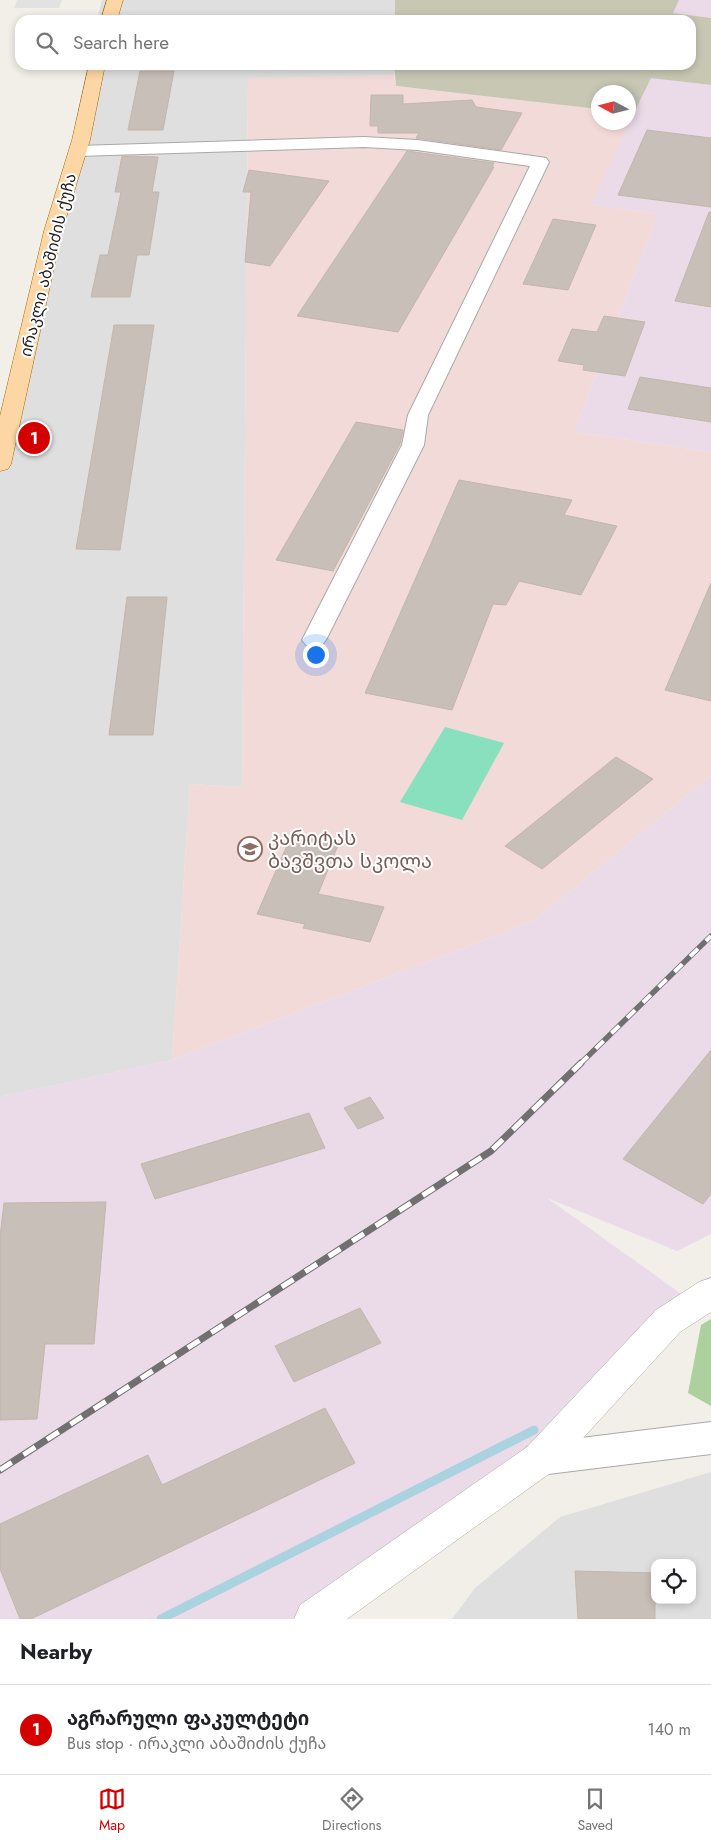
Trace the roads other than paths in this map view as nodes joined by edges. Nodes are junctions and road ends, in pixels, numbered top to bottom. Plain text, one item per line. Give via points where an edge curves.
1 (115, 0) edge
2 (110, 15) edge
3 (96, 70) edge
4 (78, 151) junction
5 (4, 428) edge
6 (0, 464) edge
7 (314, 640) dead end
8 (711, 1293) edge
9 (711, 1438) edge
10 (540, 1459) junction
11 (314, 1619) edge

1 - 2 main road
3 - 4 main road, ირაკლი აბაშიძის ქუჩა
4 - 5 main road, ირაკლი აბაშიძის ქუჩა via 53,231
4 - 7 street via 364,142 417,145 540,162 418,415 413,445
5 - 6 main road, ირაკლი აბაშიძის ქუჩა
8 - 10 street via 668,1320
9 - 10 street
10 - 11 street

